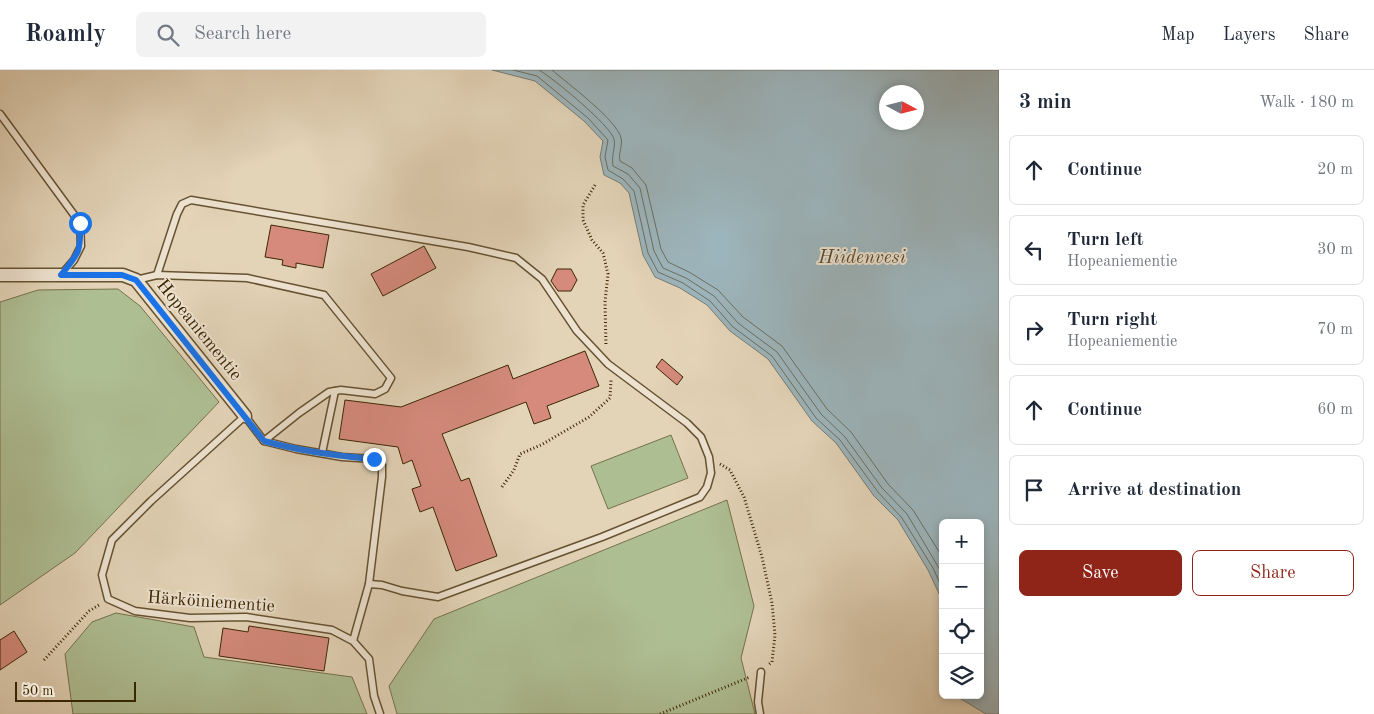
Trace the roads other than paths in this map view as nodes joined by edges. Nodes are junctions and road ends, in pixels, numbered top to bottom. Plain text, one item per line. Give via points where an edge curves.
1 (0, 114) edge
2 (0, 275) edge
3 (61, 275) junction
4 (157, 276) junction
5 (136, 280) junction
6 (335, 391) junction
7 (245, 416) junction
8 (264, 441) junction
9 (322, 453) junction
10 (370, 584) junction
11 (353, 641) junction
12 (761, 672) road end
13 (380, 714) edge
14 (760, 714) edge

1 - 3 lane via 80,223 81,246
2 - 3 street, Hopeaniementie
3 - 5 street, Hopeaniementie via 122,275
4 - 5 lane
4 - 6 lane via 247,278 324,294 391,378 386,389 375,394
4 - 10 lane via 177,214 182,204 191,200 516,258 542,279 577,331 608,364 701,438 711,473 700,497 438,597
5 - 7 street, Hopeaniementie
6 - 8 lane via 306,407
6 - 9 lane
7 - 8 lane
7 - 11 lane, Härköiniementie via 112,540 102,575 108,599 135,612 190,618 246,617 332,630
8 - 9 lane
9 - 10 lane via 374,459 382,465
10 - 11 lane
11 - 13 lane, Härköiniementie via 369,659
12 - 14 lane

